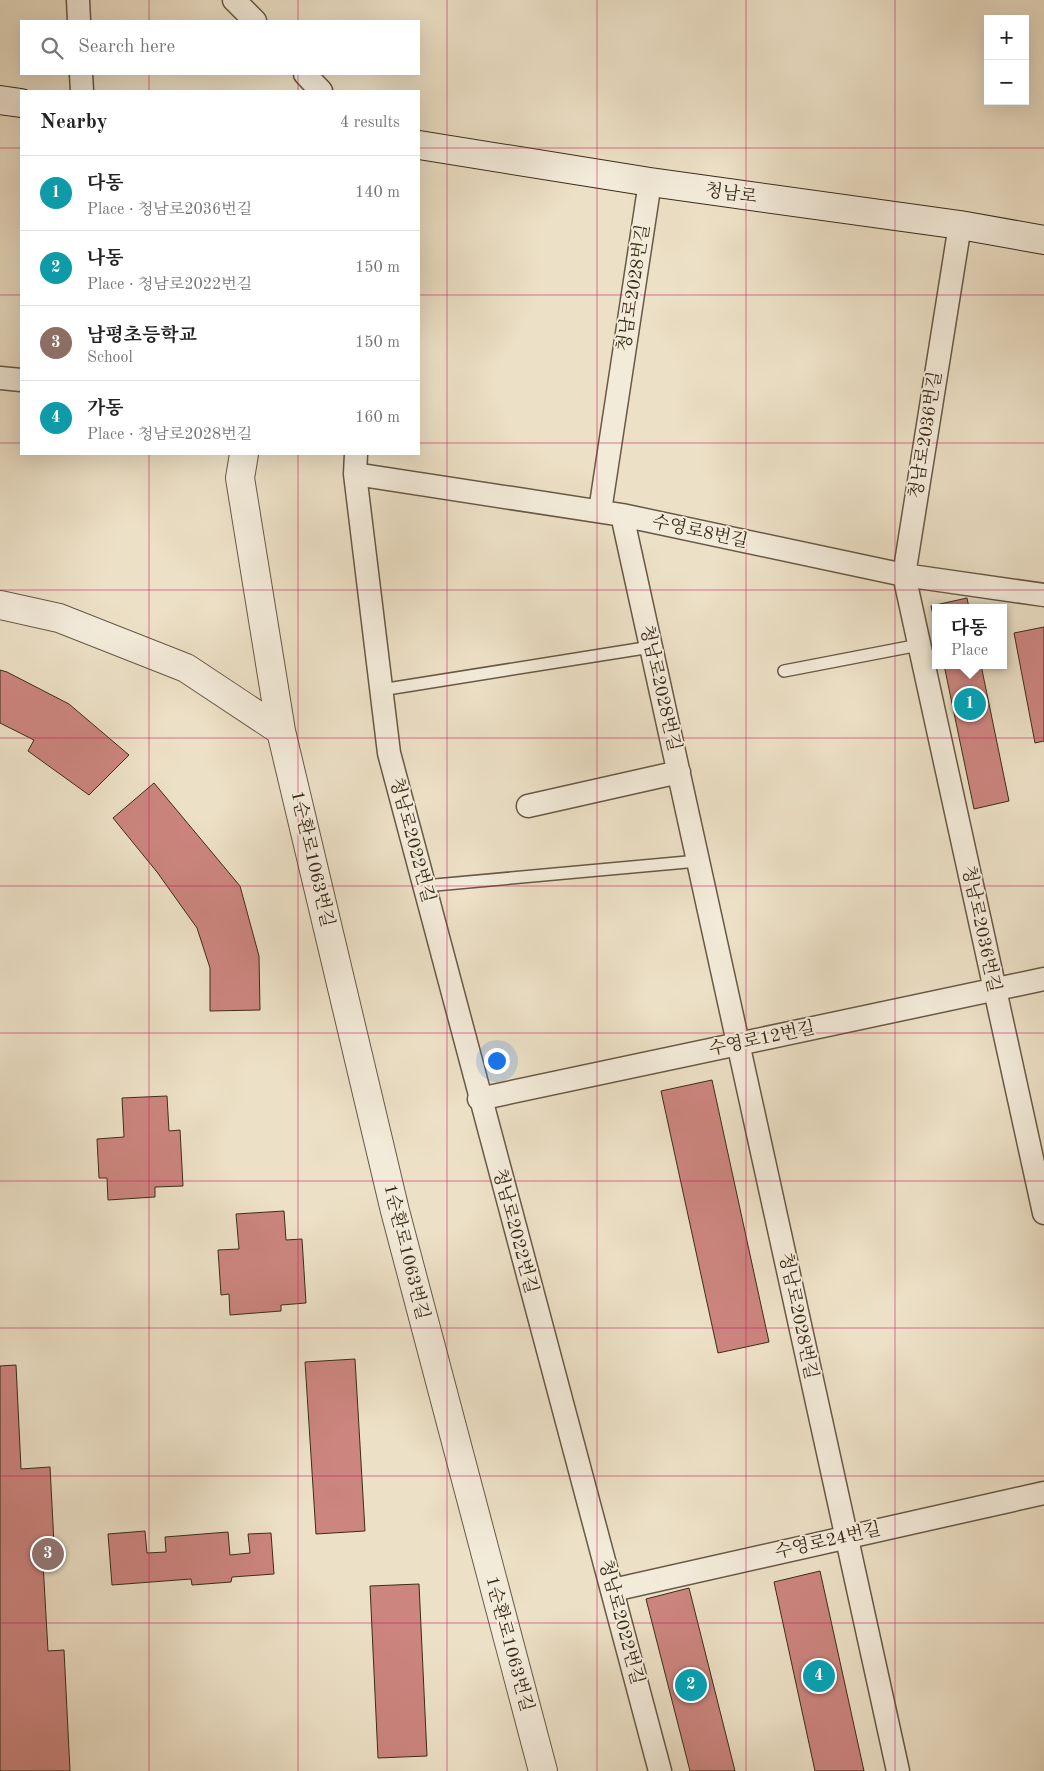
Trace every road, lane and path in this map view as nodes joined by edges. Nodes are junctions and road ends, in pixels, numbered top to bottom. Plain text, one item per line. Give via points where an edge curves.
1 (78, 0) edge
2 (234, 0) edge
3 (79, 20) edge
4 (254, 20) edge
5 (81, 75) edge
6 (306, 75) edge
7 (82, 90) edge
8 (320, 90) edge
9 (0, 100) edge
10 (20, 104) edge
11 (420, 145) edge
12 (650, 182) junction
13 (960, 225) junction
14 (1044, 240) edge
15 (0, 378) edge
16 (20, 380) edge
17 (244, 455) edge
18 (355, 464) edge
19 (600, 511) junction
20 (622, 515) junction
21 (904, 575) junction
22 (1044, 595) edge
23 (0, 605) edge
24 (919, 645) junction
25 (651, 646) junction
26 (784, 671) dead end
27 (381, 690) junction
28 (281, 731) junction
29 (679, 772) junction
30 (528, 806) dead end
31 (698, 861) junction
32 (424, 886) junction
33 (1044, 979) edge
34 (995, 990) junction
35 (738, 1044) junction
36 (480, 1098) junction
37 (1044, 1213) edge
38 (1044, 1493) edge
39 (847, 1537) junction
40 (613, 1590) junction
41 (543, 1771) edge
42 (660, 1771) edge
43 (898, 1771) edge

1 - 3 street
2 - 4 street
5 - 7 street
6 - 8 street
9 - 10 street
11 - 12 street, 청남로
12 - 13 street, 청남로
12 - 19 street, 청남로2028번길
13 - 14 street, 청남로
13 - 21 street, 청남로2036번길
15 - 16 street
17 - 28 street, 1순환로1063번길 via 240,478
18 - 19 street, 수영로8번길
18 - 27 street, 청남로2022번길
19 - 20 street, 수영로8번길
20 - 21 street, 수영로8번길
20 - 25 street, 청남로2028번길
21 - 22 street, 수영로8번길
21 - 24 street, 청남로2036번길
23 - 28 street via 59,618 186,668
24 - 26 lane
24 - 34 street, 청남로2036번길
25 - 27 lane
25 - 29 street, 청남로2028번길
27 - 32 street, 청남로2022번길 via 388,753
28 - 41 street, 1순환로1063번길 via 395,1210
29 - 30 street
29 - 31 street, 청남로2028번길
31 - 32 lane
31 - 35 street, 청남로2028번길
32 - 36 street, 청남로2022번길
33 - 34 street, 수영로12번길
34 - 35 street, 수영로12번길
34 - 37 street, 청남로2036번길
35 - 36 street, 수영로12번길
35 - 39 street, 청남로2028번길
36 - 40 street, 청남로2022번길
38 - 39 street, 수영로24번길
39 - 40 street, 수영로24번길
39 - 43 street, 청남로2028번길
40 - 42 street, 청남로2022번길

